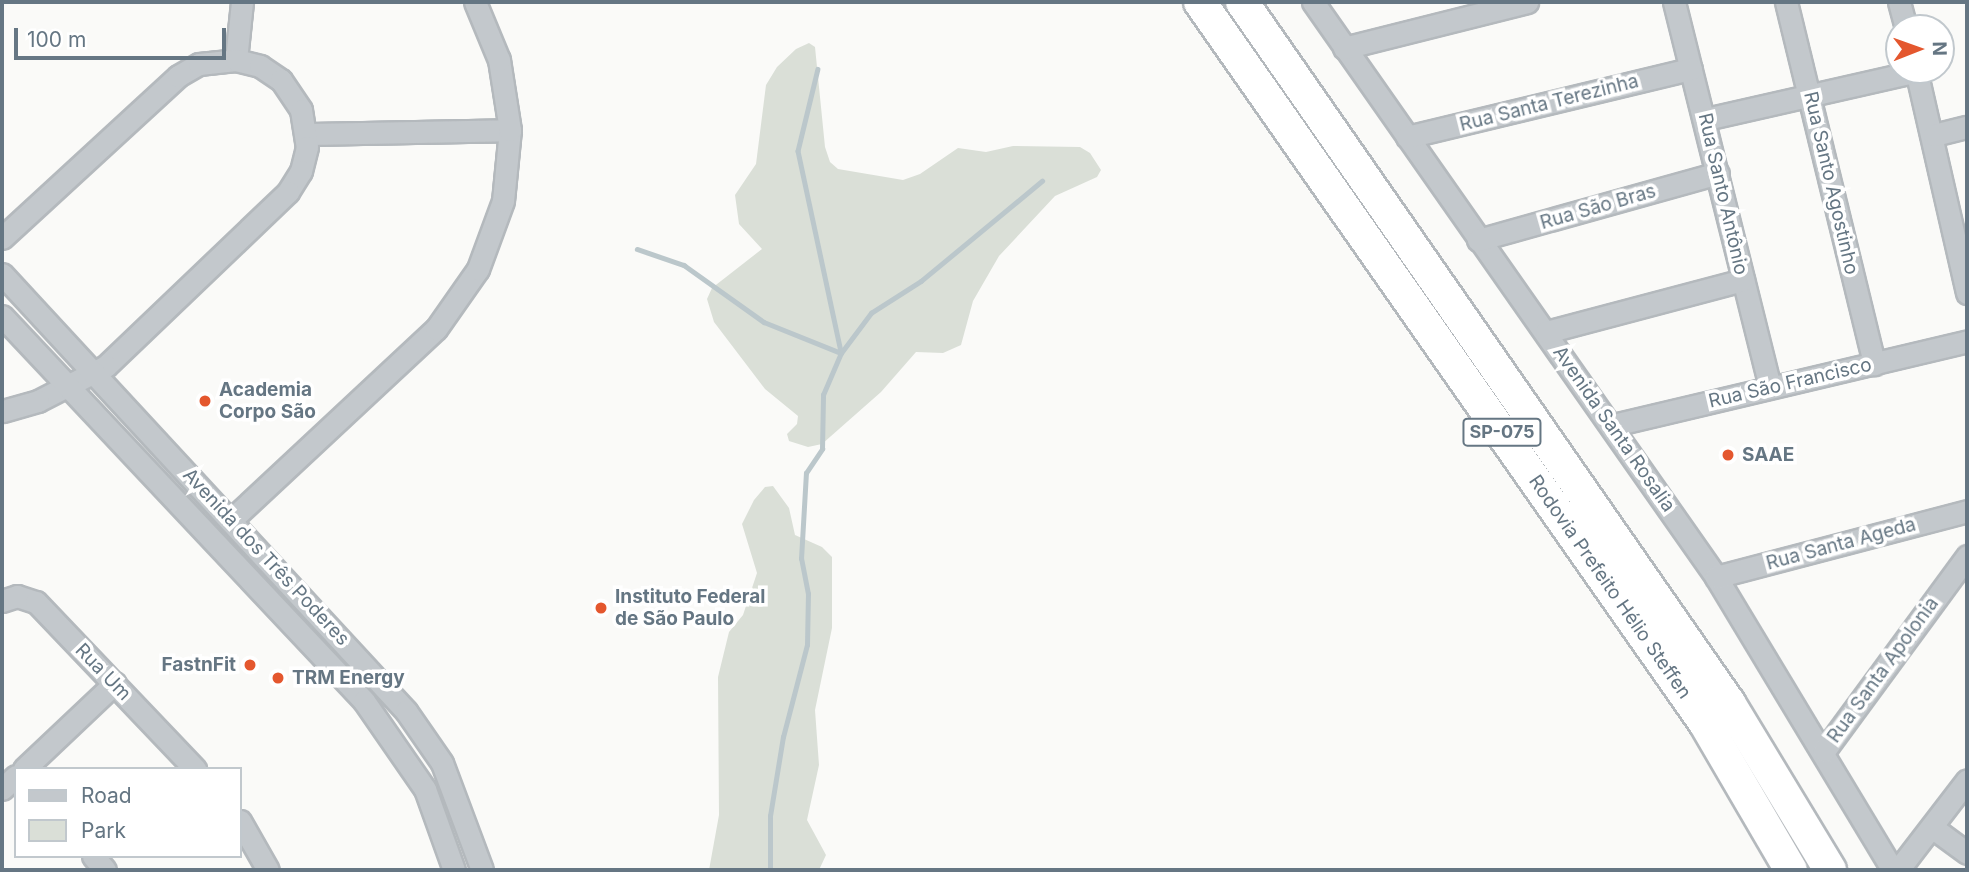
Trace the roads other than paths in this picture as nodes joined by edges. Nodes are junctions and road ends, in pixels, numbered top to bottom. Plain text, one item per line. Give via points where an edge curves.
1 (242, 2) edge
2 (475, 2) edge
3 (1200, 2) edge
4 (1242, 2) edge
5 (1313, 2) edge
6 (1527, 2) edge
7 (1674, 2) edge
8 (1786, 2) edge
9 (1344, 48) junction
10 (236, 60) junction
11 (1691, 69) junction
12 (1885, 79) edge
13 (1920, 84) edge
14 (1811, 97) junction
15 (1706, 119) junction
16 (1967, 127) edge
17 (510, 130) junction
18 (307, 134) junction
19 (1934, 135) junction
20 (1407, 137) junction
21 (1718, 173) junction
22 (2, 238) edge
23 (1478, 240) junction
24 (2, 274) edge
25 (1743, 280) junction
26 (1967, 293) edge
27 (2, 316) edge
28 (1546, 332) junction
29 (1967, 341) edge
30 (1874, 364) junction
31 (96, 373) junction
32 (68, 384) junction
33 (1770, 386) junction
34 (4, 409) edge
35 (1613, 425) junction
36 (1967, 511) edge
37 (231, 520) junction
38 (1967, 556) edge
39 (1716, 578) junction
40 (2, 601) edge
41 (115, 683) junction
42 (1824, 751) junction
43 (25, 767) edge
44 (193, 767) edge
45 (1967, 780) edge
46 (242, 824) edge
47 (1933, 828) junction
48 (1967, 853) edge
49 (268, 870) edge
50 (454, 870) edge
51 (482, 870) edge
52 (1791, 870) edge
53 (1830, 870) edge
54 (1895, 870) edge

1 - 10 street
2 - 17 street via 499,60
3 - 52 highway, Rodovia Prefeito Hélio Steffen / SP-075 via 1705,723
4 - 53 highway, Rodovia Prefeito Hélio Steffen / SP-075 via 1729,703
5 - 9 street, Avenida Santa Rosalia
6 - 9 street
7 - 11 street, Rua Santo Antônio
8 - 14 street, Rua Santo Agostinho
9 - 20 street, Avenida Santa Rosalia
10 - 18 street via 260,66 281,80 296,99
10 - 22 street via 200,64 178,76
11 - 15 street, Rua Santo Antônio
11 - 20 street, Rua Santa Terezinha
12 - 14 street
13 - 19 street
14 - 15 street
14 - 30 street, Rua Santo Agostinho
15 - 21 street, Rua Santo Antônio
16 - 19 street
17 - 18 street
17 - 37 street via 507,178 496,225 478,269 453,309
18 - 31 street via 305,159 288,192
19 - 26 street
20 - 23 street, Avenida Santa Rosalia
21 - 23 street, Rua São Bras
21 - 25 street, Rua Santo Antônio
23 - 28 street, Avenida Santa Rosalia
24 - 31 street, Avenida dos Três Poderes
25 - 28 street
25 - 33 street, Rua Santo Antônio
27 - 32 street, Avenida dos Três Poderes
28 - 35 street, Avenida Santa Rosalia
29 - 30 street, Rua São Francisco
30 - 33 street, Rua São Francisco
31 - 32 street
31 - 37 street, Avenida dos Três Poderes
32 - 34 street via 38,401
32 - 50 street, Avenida dos Três Poderes via 388,731 425,789
33 - 35 street, Rua São Francisco
35 - 39 street, Avenida Santa Rosalia
36 - 39 street, Rua Santa Ageda
37 - 51 street, Avenida dos Três Poderes via 427,738 456,797
38 - 42 street, Rua Santa Apolonia
39 - 42 street, Avenida Santa Rosalia
40 - 41 street, Rua Um via 16,596 36,602
41 - 43 street
41 - 44 street, Rua Um
42 - 54 street, Avenida Santa Rosalia
45 - 47 street
46 - 49 street
47 - 48 street
47 - 54 street

